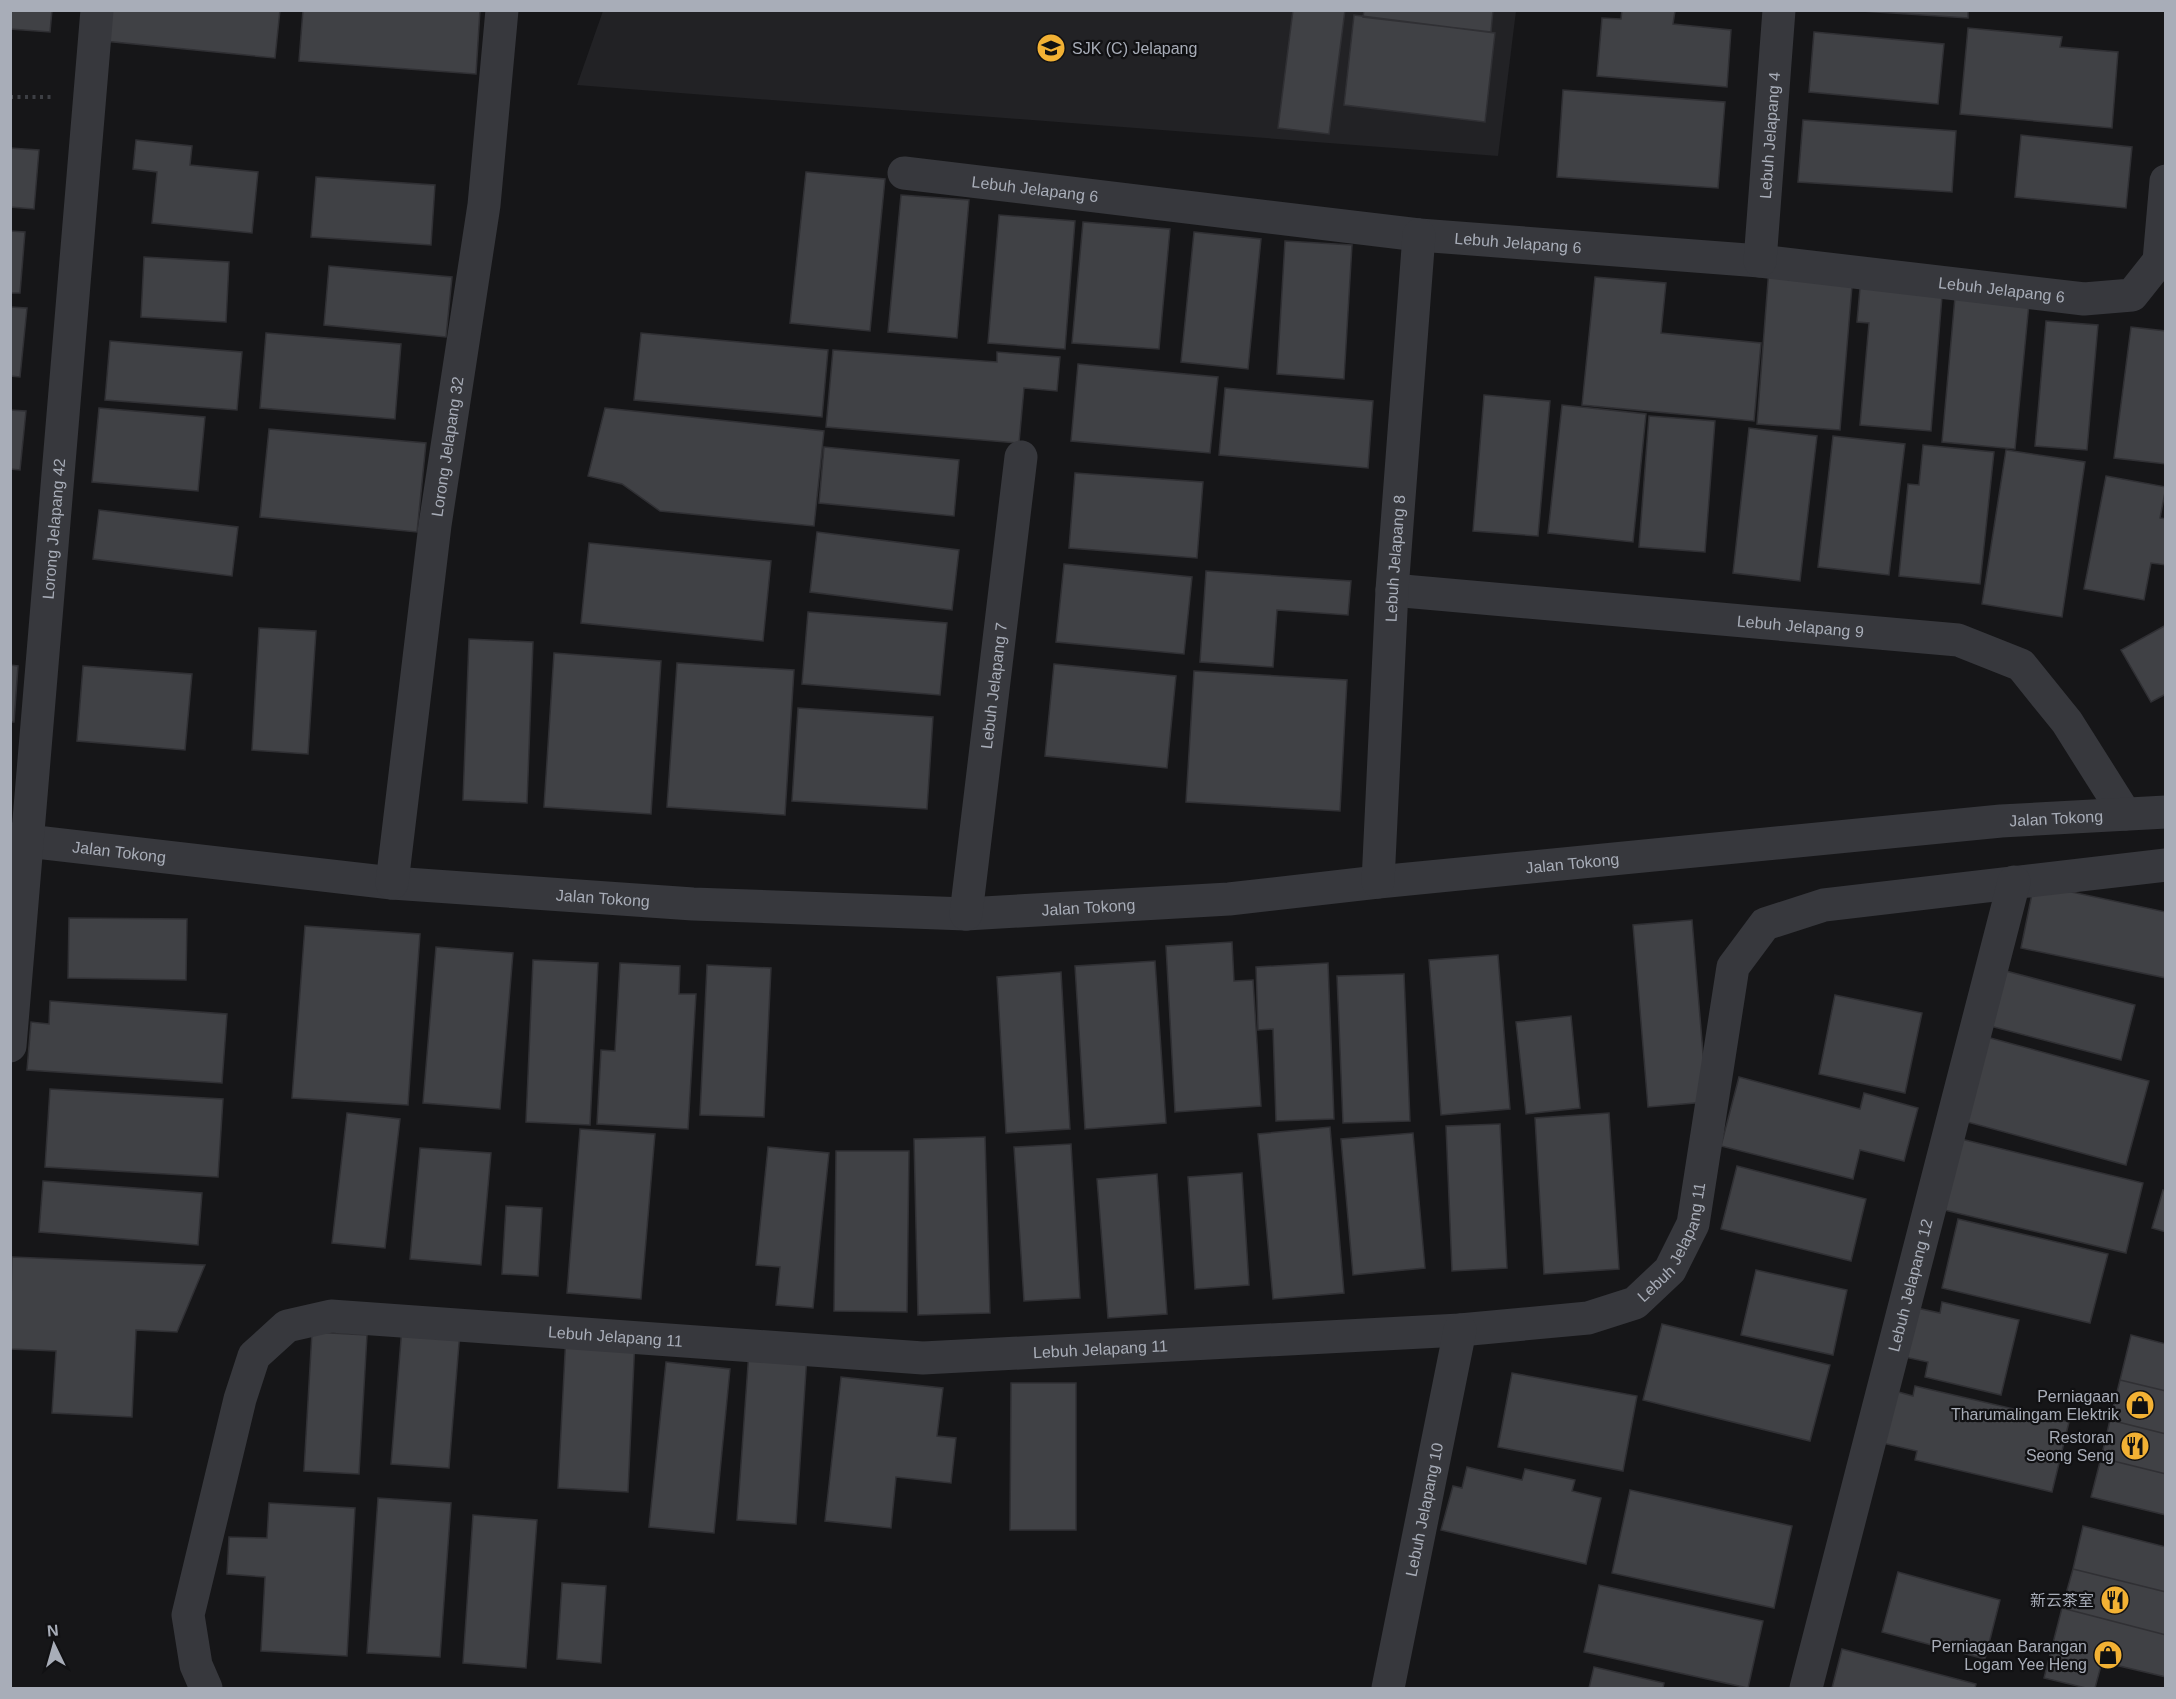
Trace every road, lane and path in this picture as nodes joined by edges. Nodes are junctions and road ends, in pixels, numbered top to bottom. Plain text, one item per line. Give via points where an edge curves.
1 (97, 10) edge
2 (502, 10) edge
3 (1779, 10) edge
4 (904, 173) dead end
5 (2166, 181) edge
6 (1419, 235) junction
7 (1760, 261) junction
8 (1021, 457) dead end
9 (1392, 590) junction
10 (2166, 812) edge
11 (2126, 814) junction
12 (19, 840) edge
13 (2166, 865) edge
14 (1378, 882) junction
15 (2014, 882) junction
16 (393, 883) junction
17 (966, 914) junction
18 (10, 1046) edge
19 (1460, 1330) junction
20 (206, 1689) edge
21 (1388, 1689) edge
22 (1806, 1689) edge

1 - 12 street, Lorong Jelapang 42
2 - 16 street, Lorong Jelapang 32 via 484,205 435,525
3 - 7 street, Lebuh Jelapang 4
4 - 6 street, Lebuh Jelapang 6
5 - 7 street, Lebuh Jelapang 6 via 2159,261 2132,296 2084,299
6 - 7 street, Lebuh Jelapang 6
6 - 9 street, Lebuh Jelapang 8
8 - 17 street, Lebuh Jelapang 7
9 - 11 street, Lebuh Jelapang 9 via 1958,640 2022,665 2067,722
9 - 14 street, Lebuh Jelapang 8
10 - 11 street, Jalan Tokong
11 - 14 street, Jalan Tokong via 2001,821
12 - 16 street, Jalan Tokong
12 - 18 street, Lorong Jelapang 42
13 - 15 street, Lebuh Jelapang 11
14 - 17 street, Jalan Tokong via 1228,899
15 - 19 street, Lebuh Jelapang 11 via 1824,905 1765,924 1733,968 1693,1224 1670,1270 1635,1303 1588,1318
15 - 22 street, Lebuh Jelapang 12
16 - 17 street, Jalan Tokong via 693,904
19 - 20 street, Lebuh Jelapang 11 via 923,1358 331,1316 287,1326 254,1356 188,1614 196,1665
19 - 21 street, Lebuh Jelapang 10

